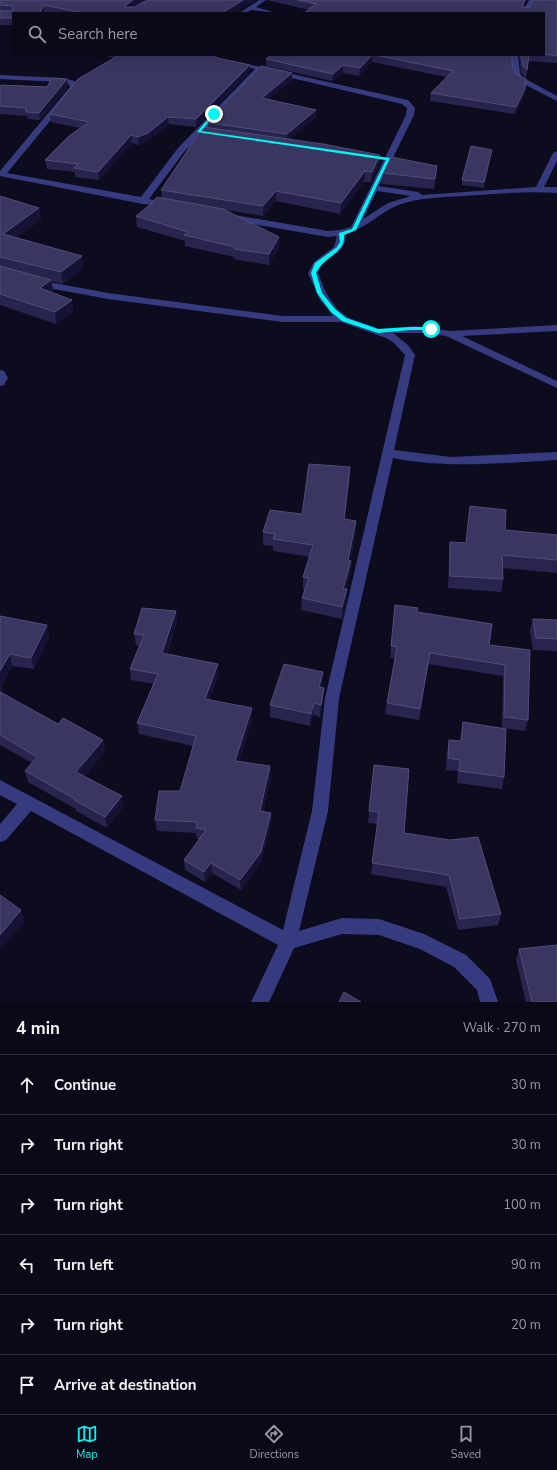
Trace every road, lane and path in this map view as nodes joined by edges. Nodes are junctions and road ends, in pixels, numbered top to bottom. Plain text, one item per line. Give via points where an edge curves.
1 (263, 0) edge
2 (532, 0) edge
3 (250, 8) junction
4 (244, 12) edge
5 (268, 12) edge
6 (526, 12) edge
7 (515, 56) edge
8 (229, 62) edge
9 (260, 68) junction
10 (0, 77) edge
11 (557, 99) edge
12 (557, 153) edge
13 (1, 174) edge
14 (374, 188) junction
15 (539, 189) junction
16 (557, 190) edge
17 (428, 197) junction
18 (143, 201) junction
19 (174, 206) edge
20 (220, 215) edge
21 (354, 230) junction
22 (341, 234) junction
23 (30, 281) edge
24 (344, 320) junction
25 (557, 328) edge
26 (378, 331) junction
27 (449, 334) junction
28 (0, 373) edge
29 (0, 383) edge
30 (557, 385) edge
31 (389, 453) junction
32 (557, 456) edge
33 (0, 787) edge
34 (29, 802) junction
35 (0, 835) edge
36 (288, 942) junction
37 (260, 1002) edge
38 (489, 1002) edge

1 - 3 street
2 - 6 street
3 - 4 street
3 - 5 street
7 - 11 street via 516,73 519,78
8 - 9 street
9 - 14 street via 405,102 411,108 410,115 384,159
9 - 18 street via 202,132 181,150
10 - 13 street via 63,80 72,83 74,87
12 - 15 street
13 - 18 street
14 - 17 street
14 - 21 street
15 - 16 street
15 - 17 street
17 - 21 street via 389,206
18 - 19 street
20 - 22 street via 328,234
21 - 22 street
22 - 24 street via 342,242 339,247 317,264 313,273 319,293
23 - 24 street via 108,296 276,318
24 - 26 street
25 - 27 street
26 - 27 street via 410,328 431,329
26 - 31 street via 394,337 405,345 410,354
27 - 30 street
28 - 29 street via 3,378
31 - 32 street via 438,461
31 - 36 street via 332,698 320,811
33 - 34 street
34 - 35 street
34 - 36 street
36 - 37 street
36 - 38 street via 342,926 379,927 424,942 460,961 484,984

